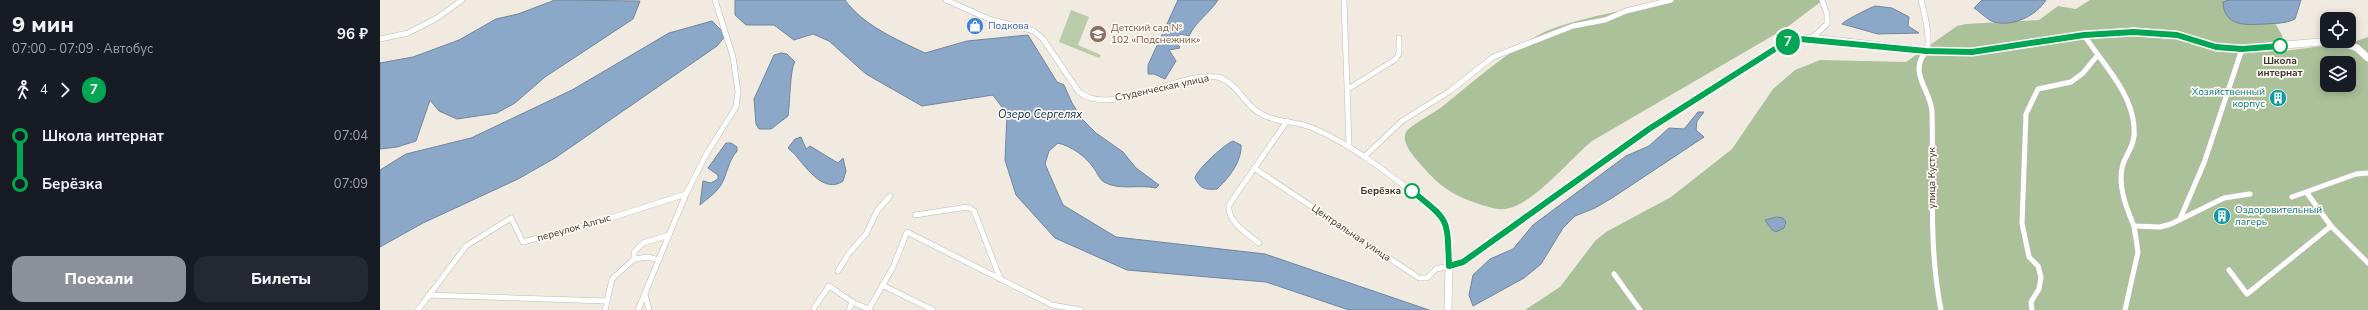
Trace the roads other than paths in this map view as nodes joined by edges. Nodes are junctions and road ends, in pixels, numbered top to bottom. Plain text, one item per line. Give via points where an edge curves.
1 (462, 0) edge
2 (715, 0) edge
3 (1344, 0) edge
4 (1671, 0) edge
5 (1822, 0) edge
6 (1921, 0) edge
7 (950, 1) edge
8 (2084, 35) junction
9 (1399, 38) dead end
10 (1812, 38) junction
11 (380, 39) edge
12 (2320, 42) edge
13 (2356, 48) edge
14 (2242, 49) junction
15 (1926, 51) junction
16 (2097, 56) junction
17 (2368, 58) edge
18 (1348, 89) junction
19 (1287, 121) junction
20 (1349, 145) junction
21 (1365, 156) junction
22 (1254, 168) junction
23 (2368, 173) edge
24 (2307, 193) junction
25 (686, 194) junction
26 (2250, 194) dead end
27 (890, 196) dead end
28 (2292, 197) dead end
29 (915, 215) dead end
30 (2180, 219) junction
31 (2134, 226) junction
32 (2331, 226) junction
33 (669, 235) junction
34 (1259, 243) dead end
35 (634, 258) junction
36 (659, 260) junction
37 (2368, 263) edge
38 (1449, 266) junction
39 (2229, 270) dead end
40 (838, 271) dead end
41 (1614, 274) dead end
42 (1000, 278) junction
43 (882, 285) junction
44 (428, 294) junction
45 (646, 294) junction
46 (607, 301) junction
47 (852, 302) junction
48 (814, 308) dead end
49 (1053, 308) edge
50 (869, 309) edge
51 (418, 310) edge
52 (605, 310) edge
53 (638, 310) edge
54 (649, 310) edge
55 (849, 310) edge
56 (933, 310) edge
57 (1081, 310) edge
58 (1448, 310) edge
59 (1640, 310) edge
60 (1941, 310) edge
61 (2032, 310) edge
62 (2125, 310) edge

1 - 11 street via 437,18 408,33
2 - 25 street via 733,57 738,92 736,107 707,153
3 - 18 street
4 - 21 street via 1626,11 1606,20 1573,26 1493,57 1450,91 1402,121
5 - 10 street via 1827,14 1827,24
6 - 15 street, улица Кустук via 1927,27
7 - 19 street, Студенческая улица via 988,19 1034,31 1043,38 1086,97 1095,100 1128,96 1210,76 1220,78 1231,85 1263,116
8 - 14 main road via 2134,32 2177,35 2216,47
8 - 15 main road via 1978,52
8 - 16 street
9 - 18 street via 1399,53 1396,59
10 - 15 main road
10 - 38 main road via 1786,42 1649,129 1463,262
12 - 14 main road
13 - 17 main road
14 - 30 street via 2204,163
15 - 60 street, улица Кустук via 1921,56 1919,69 1920,79 1932,107 1933,253
16 - 31 street via 2126,99 2134,126 2135,139 2123,166 2122,175 2125,204
16 - 61 street via 2083,73 2071,82 2038,89 2026,114 2022,223 2029,257 2038,266 2041,277 2039,289 2032,302
18 - 20 street
19 - 20 street, Студенческая улица via 1311,127
19 - 22 street
20 - 21 street, Студенческая улица
21 - 38 street, Студенческая улица via 1445,220 1448,231
22 - 34 street via 1228,210 1234,222
22 - 38 street, Центральная улица via 1419,278 1427,278 1436,270
23 - 24 street via 2356,174
24 - 28 street
24 - 32 street
25 - 33 street
25 - 44 street, переулок Алгыс via 524,242 511,218 466,246
26 - 30 street via 2224,198
27 - 40 street via 877,211 866,234 849,253
29 - 42 street via 968,208 974,211
30 - 31 street via 2160,227
31 - 62 street via 2138,252
32 - 37 street
32 - 39 street via 2247,294
33 - 35 street via 643,243 634,252
33 - 36 street
35 - 36 street via 648,257
35 - 46 street via 612,279
36 - 45 street
38 - 58 main road
41 - 59 street
42 - 43 street via 907,232
42 - 49 street
43 - 50 street
43 - 56 street
44 - 46 street
44 - 51 street, переулок Алгыс
45 - 53 street
45 - 54 street
46 - 52 street
47 - 48 street via 828,286
47 - 50 street
47 - 55 street
49 - 57 street

